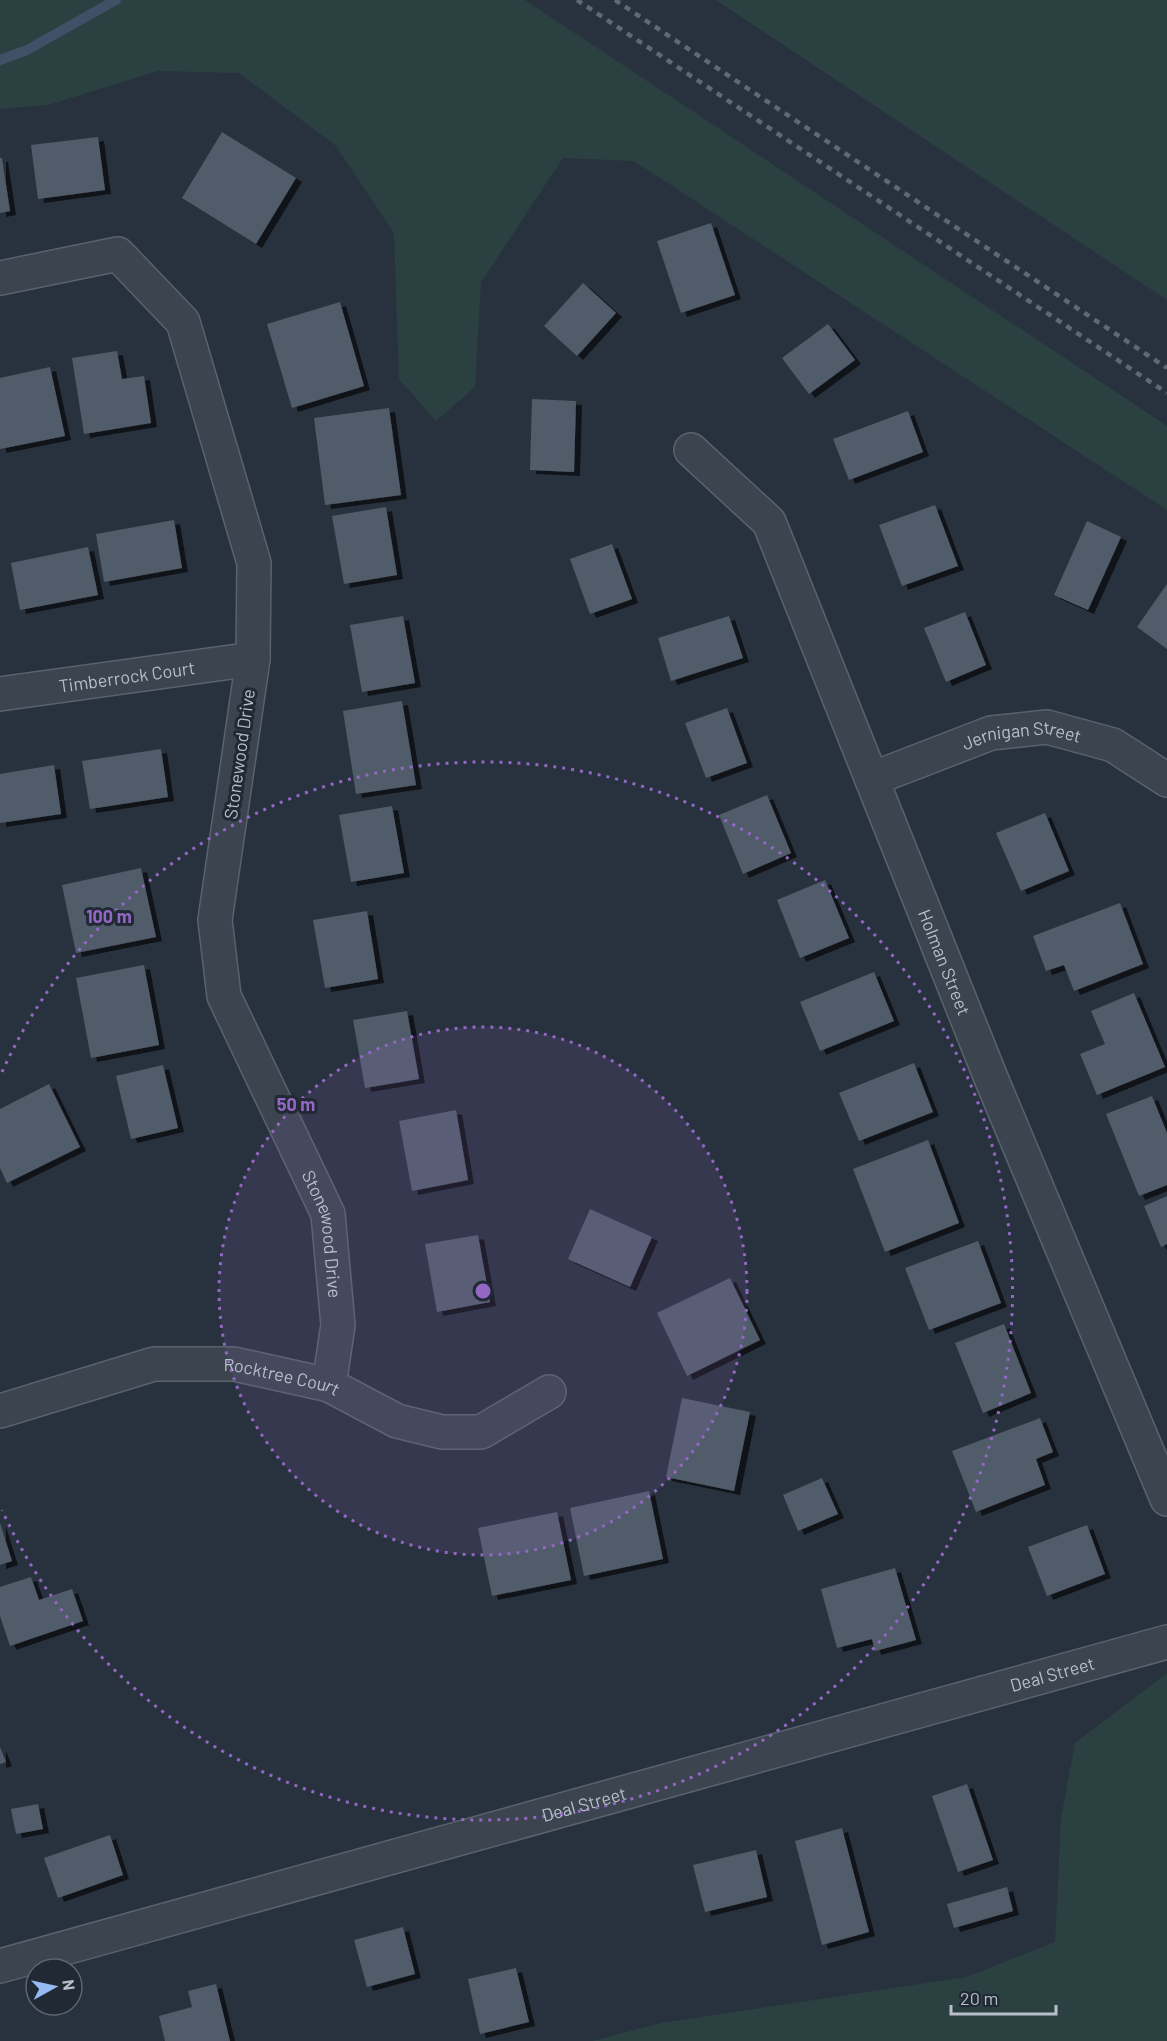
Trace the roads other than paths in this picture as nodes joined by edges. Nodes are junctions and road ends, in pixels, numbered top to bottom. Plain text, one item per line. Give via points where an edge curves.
1 (0, 278) edge
2 (691, 450) dead end
3 (253, 659) junction
4 (0, 694) edge
5 (872, 779) junction
6 (1167, 780) edge
7 (329, 1385) junction
8 (549, 1392) dead end
9 (0, 1411) edge
10 (1167, 1499) edge
11 (1167, 1642) edge
12 (0, 1966) edge

1 - 3 street, Stonewood Drive via 118,254 183,322 254,562
2 - 5 street, Holman Street via 769,522
3 - 4 street, Timberrock Court
3 - 7 street, Stonewood Drive via 215,920 224,996 328,1214 338,1325
5 - 6 street, Jernigan Street via 991,733 1047,727 1113,745
5 - 10 street, Holman Street via 991,1078
7 - 8 street, Rocktree Court via 397,1421 441,1432 481,1432
7 - 9 street, Rocktree Court via 234,1364 154,1364
11 - 12 street, Deal Street

